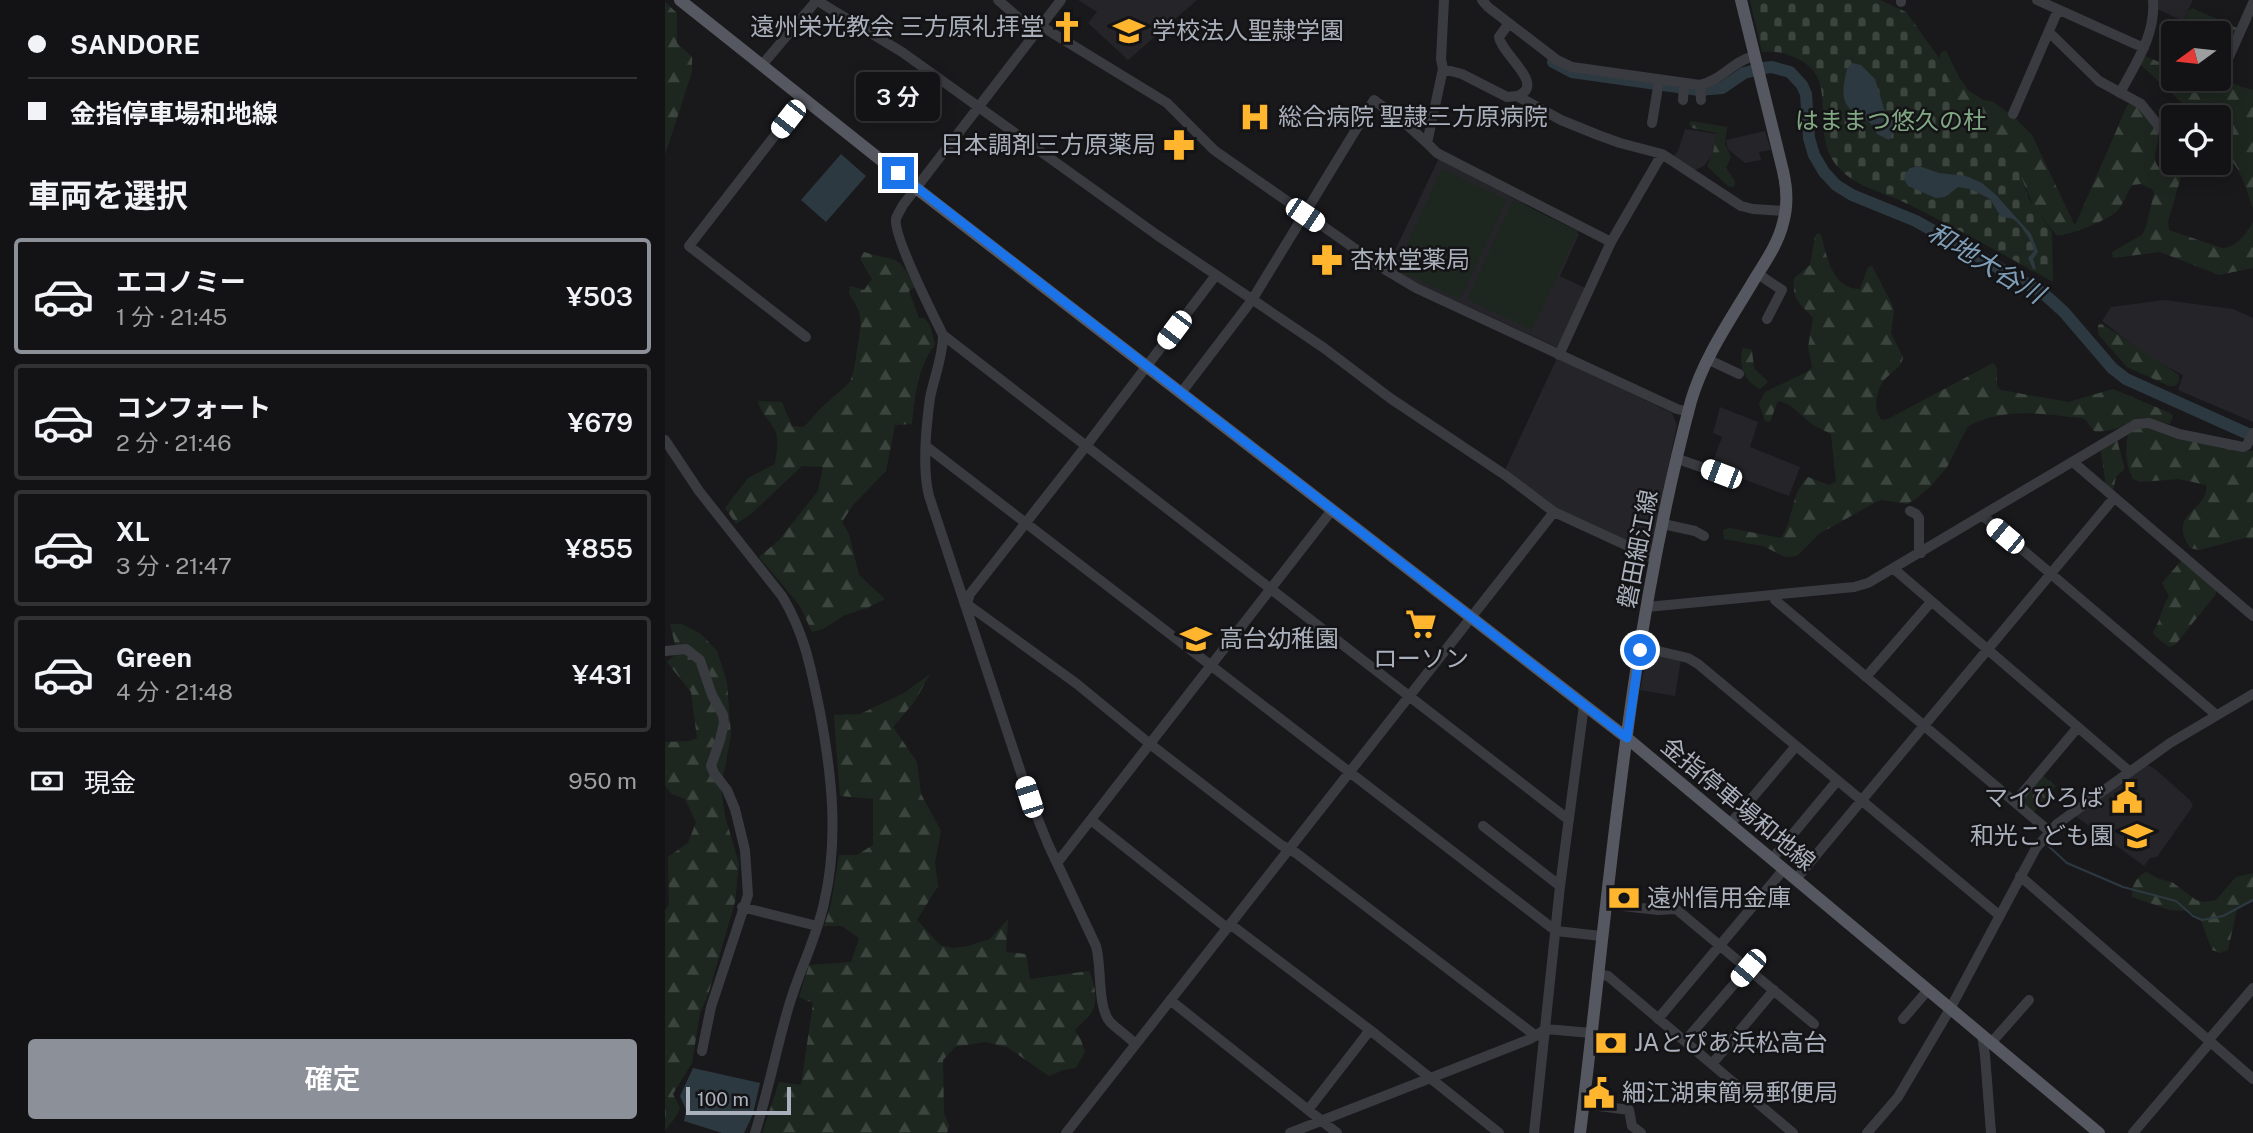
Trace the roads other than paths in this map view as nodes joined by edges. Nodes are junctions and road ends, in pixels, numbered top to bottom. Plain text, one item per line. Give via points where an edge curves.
1 (680, 0) edge
2 (817, 0) edge
3 (998, 0) edge
4 (1061, 0) edge
5 (1444, 0) edge
6 (1482, 0) edge
7 (1741, 0) edge
8 (2037, 0) edge
9 (2153, 0) edge
10 (2253, 3) edge
11 (2058, 10) junction
12 (1506, 27) junction
13 (1039, 30) junction
14 (2048, 34) junction
15 (2144, 48) junction
16 (2231, 52) edge
17 (1755, 59) junction
18 (762, 65) junction
19 (1443, 69) junction
20 (1659, 81) junction
21 (1684, 84) junction
22 (1700, 85) junction
23 (2120, 93) junction
24 (1517, 96) junction
25 (804, 98) junction
26 (1683, 100) dead end
27 (1701, 100) dead end
28 (978, 108) junction
29 (2013, 114) dead end
30 (1652, 123) dead end
31 (2161, 129) edge
32 (1427, 143) junction
33 (1662, 154) junction
34 (916, 188) junction
35 (1785, 211) junction
36 (1305, 215) junction
37 (1611, 242) junction
38 (1758, 274) junction
39 (1216, 275) junction
40 (1252, 300) junction
41 (1767, 319) dead end
42 (943, 335) junction
43 (806, 337) dead end
44 (1559, 355) junction
45 (1707, 359) junction
46 (1146, 366) junction
47 (1739, 374) dead end
48 (1181, 393) junction
49 (1689, 412) junction
50 (2253, 433) edge
51 (665, 440) edge
52 (927, 446) junction
53 (1086, 446) junction
54 (1678, 459) junction
55 (2073, 462) junction
56 (1721, 474) dead end
57 (2114, 498) junction
58 (1332, 510) junction
59 (1910, 511) dead end
60 (1554, 512) junction
61 (1983, 516) junction
62 (1026, 523) junction
63 (1663, 524) junction
64 (1704, 536) dead end
65 (1920, 553) junction
66 (1656, 559) junction
67 (1894, 569) junction
68 (2050, 574) junction
69 (1271, 589) junction
70 (1775, 595) junction
71 (964, 602) junction
72 (1931, 602) junction
73 (1647, 607) junction
74 (2253, 616) edge
75 (1470, 617) junction
76 (1640, 647) junction
77 (1987, 650) junction
78 (665, 651) edge
79 (1211, 666) junction
80 (1866, 677) junction
81 (2253, 694) edge
82 (1409, 695) junction
83 (1584, 705) junction
84 (2216, 716) junction
85 (1924, 725) junction
86 (2078, 727) junction
87 (1627, 738) junction
88 (1150, 744) junction
89 (1796, 746) junction
90 (1350, 771) junction
91 (2130, 772) junction
92 (1837, 781) junction
93 (1861, 801) junction
94 (2015, 802) junction
95 (1091, 820) junction
96 (1569, 820) junction
97 (1730, 824) junction
98 (1483, 825) dead end
99 (2049, 831) junction
100 (1289, 849) junction
101 (1772, 859) junction
102 (1057, 863) junction
103 (1784, 869) junction
104 (2020, 876) junction
105 (1796, 879) junction
106 (1560, 886) junction
107 (1606, 904) junction
108 (742, 907) junction
109 (1999, 915) junction
110 (817, 926) junction
111 (1228, 926) junction
112 (1556, 931) junction
113 (1601, 936) junction
114 (1720, 944) junction
115 (1748, 968) junction
116 (1597, 974) junction
117 (2253, 988) edge
118 (1775, 990) junction
119 (1928, 990) junction
120 (1170, 1000) junction
121 (2029, 1000) dead end
122 (1950, 1009) junction
123 (1658, 1019) junction
124 (1903, 1020) dead end
125 (1814, 1024) dead end
126 (1546, 1029) junction
127 (1370, 1030) junction
128 (1591, 1032) junction
129 (1536, 1036) junction
130 (1986, 1039) junction
131 (1685, 1041) junction
132 (2210, 1041) junction
133 (1135, 1044) junction
134 (702, 1051) dead end
135 (1712, 1064) junction
136 (2253, 1078) edge
137 (1429, 1079) junction
138 (1584, 1104) junction
139 (1308, 1110) junction
140 (1320, 1121) junction
141 (755, 1133) edge
142 (1066, 1133) edge
143 (1290, 1133) edge
144 (1336, 1133) edge
145 (1499, 1133) edge
146 (1534, 1133) edge
147 (1580, 1133) edge
148 (1641, 1133) edge
149 (1793, 1133) edge
150 (1867, 1133) edge
151 (1991, 1133) edge
152 (2099, 1133) edge
153 (2133, 1133) edge

1 - 18 main road, 金指停車場和地線
2 - 18 street
2 - 28 street via 902,52
3 - 13 street
4 - 13 street
5 - 19 street
6 - 12 street
7 - 17 main road, 磐田細江線
8 - 11 street
9 - 15 street via 2153,23
10 - 16 street
11 - 14 street
11 - 15 street
12 - 20 street via 1571,67
12 - 24 street via 1499,37 1500,46 1527,76 1527,87
13 - 28 street
13 - 36 street via 1167,103 1214,150
14 - 23 street via 2099,81
14 - 29 street
15 - 23 street
17 - 22 street via 1738,62 1720,78
17 - 35 main road, 磐田細江線 via 1785,180
18 - 25 main road, 金指停車場和地線
19 - 24 street via 1507,97
19 - 32 street
20 - 21 street
20 - 30 street
21 - 22 street
21 - 26 street
22 - 27 street
23 - 31 street via 2141,104
24 - 33 street via 1576,126
25 - 34 main road, 金指停車場和地線
25 - 43 street via 689,246
28 - 34 street
28 - 39 street
32 - 36 street via 1374,100
32 - 37 street via 1437,153
33 - 35 street via 1741,206
33 - 37 street
34 - 42 street via 896,220 898,236
34 - 46 main road, 金指停車場和地線
35 - 38 main road, 磐田細江線 via 1777,241
36 - 40 street
36 - 44 street via 1416,288
37 - 44 street
38 - 41 street via 1782,290
38 - 45 main road, 磐田細江線
39 - 40 street
39 - 46 street
40 - 48 street
40 - 60 street
42 - 52 street via 930,398
42 - 53 street
44 - 49 street
45 - 47 street
45 - 49 main road, 磐田細江線
46 - 48 main road, 金指停車場和地線
46 - 53 street
48 - 58 main road, 金指停車場和地線
49 - 54 main road, 磐田細江線
50 - 55 street via 2243,447 2143,422
51 - 110 street via 782,596 808,654 825,739 833,812 831,863
52 - 62 street
52 - 71 street via 925,477
53 - 62 street
53 - 69 street
54 - 56 street
54 - 63 main road, 磐田細江線
55 - 57 street
55 - 61 street
57 - 68 street
57 - 74 street
58 - 69 street
58 - 75 main road, 金指停車場和地線
59 - 65 street via 1919,518
60 - 66 street
60 - 75 street
61 - 65 street
61 - 68 street
62 - 71 street
62 - 79 street
63 - 64 street
63 - 66 main road, 磐田細江線
65 - 67 street
66 - 73 main road, 磐田細江線
67 - 70 street via 1861,586
67 - 72 street
68 - 77 street
68 - 84 street
69 - 79 street
69 - 82 street
70 - 73 street
70 - 80 street via 1775,600
71 - 88 street
71 - 102 street via 1029,797
72 - 77 street
72 - 80 street
73 - 76 main road, 磐田細江線
75 - 82 street
75 - 83 main road, 金指停車場和地線
76 - 87 main road, 磐田細江線
76 - 89 street via 1695,661
77 - 85 street
77 - 86 street
78 - 108 street via 686,649 700,660 723,715 711,766 735,809 745,850 748,895
79 - 88 street
79 - 90 street
80 - 85 street
81 - 84 street
82 - 90 street
82 - 96 street
83 - 87 main road, 金指停車場和地線
83 - 96 street
84 - 91 street
85 - 93 street
85 - 94 street
86 - 91 street
86 - 94 street
87 - 97 main road, 金指停車場和地線
87 - 107 main road, 磐田細江線
88 - 95 street
88 - 100 street
89 - 92 street
89 - 97 street
90 - 100 street
90 - 112 street
91 - 99 street
92 - 93 street
92 - 101 street
93 - 105 street
93 - 109 street
94 - 99 street
95 - 102 street
95 - 111 street
96 - 106 street
97 - 101 main road, 金指停車場和地線
98 - 106 street
99 - 104 street
100 - 111 street
100 - 129 street
101 - 103 main road, 金指停車場和地線
102 - 133 street via 1096,946 1103,1007 1109,1021
103 - 105 main road, 金指停車場和地線
103 - 114 street
104 - 109 street
104 - 132 street
105 - 119 main road, 金指停車場和地線
106 - 112 street
107 - 113 main road, 磐田細江線
107 - 114 street via 1676,909
108 - 110 street
108 - 134 street
109 - 122 street
110 - 141 street via 788,1007
111 - 120 street
111 - 127 street
112 - 113 street
112 - 126 street
113 - 116 main road, 磐田細江線
114 - 115 street
114 - 123 street
115 - 118 street
115 - 131 street
116 - 123 street via 1608,976
116 - 128 main road, 磐田細江線
117 - 132 street
118 - 125 street
118 - 135 street
119 - 122 main road, 金指停車場和地線
119 - 124 street
120 - 133 street
120 - 139 street
121 - 130 street
122 - 130 main road, 金指停車場和地線
122 - 150 street via 1898,1097
123 - 131 street
126 - 128 street
126 - 129 street
126 - 146 street
127 - 137 street
127 - 139 street
128 - 138 main road, 磐田細江線
129 - 137 street
130 - 151 street
130 - 152 main road, 金指停車場和地線
131 - 135 street
132 - 136 street
132 - 153 street
133 - 142 street
135 - 149 street
137 - 140 street
137 - 145 street
138 - 147 main road, 磐田細江線
138 - 148 street via 1629,1110 1632,1126
139 - 140 street
140 - 143 street
140 - 144 street

